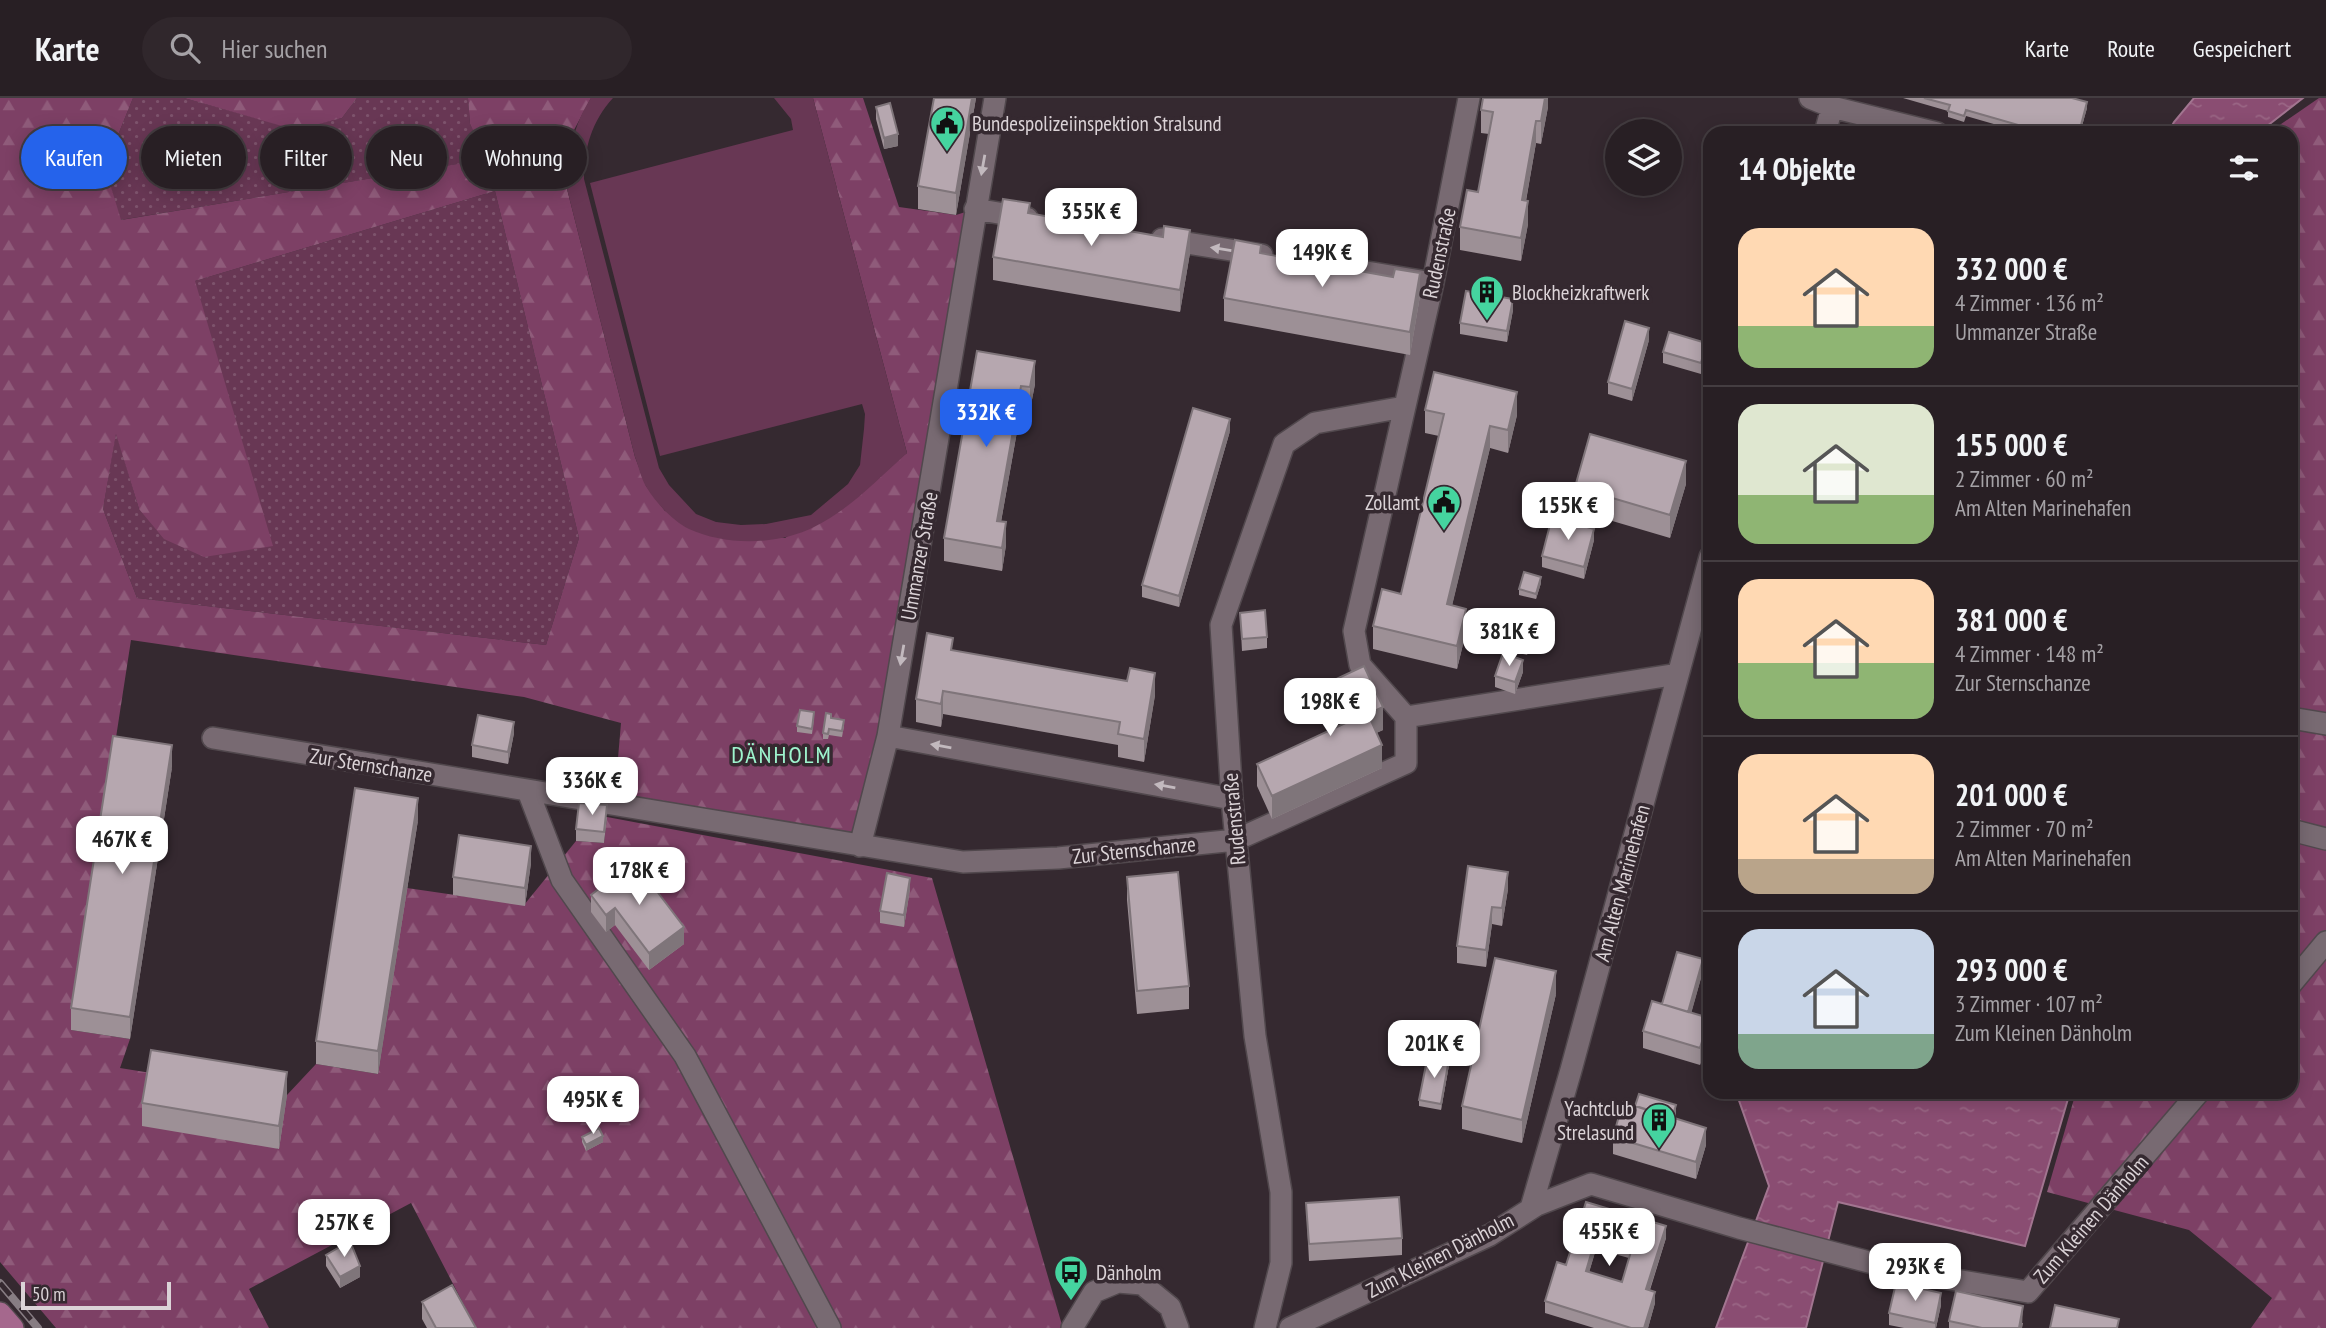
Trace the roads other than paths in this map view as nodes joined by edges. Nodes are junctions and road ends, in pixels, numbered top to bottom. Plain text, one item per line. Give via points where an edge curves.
1 (995, 98) edge
2 (1469, 98) edge
3 (1810, 98) edge
4 (1832, 107) junction
5 (1827, 126) edge
6 (1909, 126) edge
7 (975, 209) junction
8 (1043, 220) edge
9 (1137, 235) edge
10 (1433, 283) junction
11 (1404, 407) junction
12 (1703, 583) edge
13 (1678, 674) junction
14 (1406, 717) junction
15 (2298, 719) edge
16 (2326, 724) edge
17 (888, 736) junction
18 (212, 738) dead end
19 (528, 791) junction
20 (1232, 799) junction
21 (2298, 832) edge
22 (2326, 839) edge
23 (1236, 840) junction
24 (860, 846) junction
25 (2326, 942) edge
26 (2298, 976) edge
27 (2193, 1099) edge
28 (1531, 1208) junction
29 (0, 1313) edge
30 (13, 1328) edge
31 (830, 1328) edge
32 (1072, 1328) edge
33 (1178, 1328) edge
34 (1265, 1328) edge
35 (1290, 1328) edge

1 -> 7 street, Ummanzer Straße
2 - 10 street, Rudenstraße
3 - 4 street
4 - 5 street
4 - 6 street
7 - 8 street
7 -> 17 street, Ummanzer Straße
10 -> 9 street
10 - 11 street, Rudenstraße
11 - 14 street, Rudenstraße via 1354,631 1360,665
11 - 20 street, Rudenstraße via 1315,423 1284,444 1221,625
12 - 13 street, Am Alten Marinehafen
13 - 14 street
13 - 28 street, Am Alten Marinehafen
14 - 23 street, Zur Sternschanze via 1406,763
15 - 16 street
20 -> 17 street
17 - 24 street, Ummanzer Straße
18 - 19 street, Zur Sternschanze
19 - 24 street, Zur Sternschanze
19 - 31 street via 562,880 684,1056
20 - 23 street, Rudenstraße
21 - 22 street
23 - 24 street, Zur Sternschanze via 1058,858 963,862
23 - 34 street, Rudenstraße via 1255,1036 1281,1192 1282,1263
25 - 26 street
27 - 28 street, Zum Kleinen Dänholm via 2028,1292 1907,1272 1591,1184
28 - 35 street, Zum Kleinen Dänholm via 1490,1235
29 - 30 main road
32 - 33 street via 1094,1292 1118,1282 1142,1283 1170,1307

